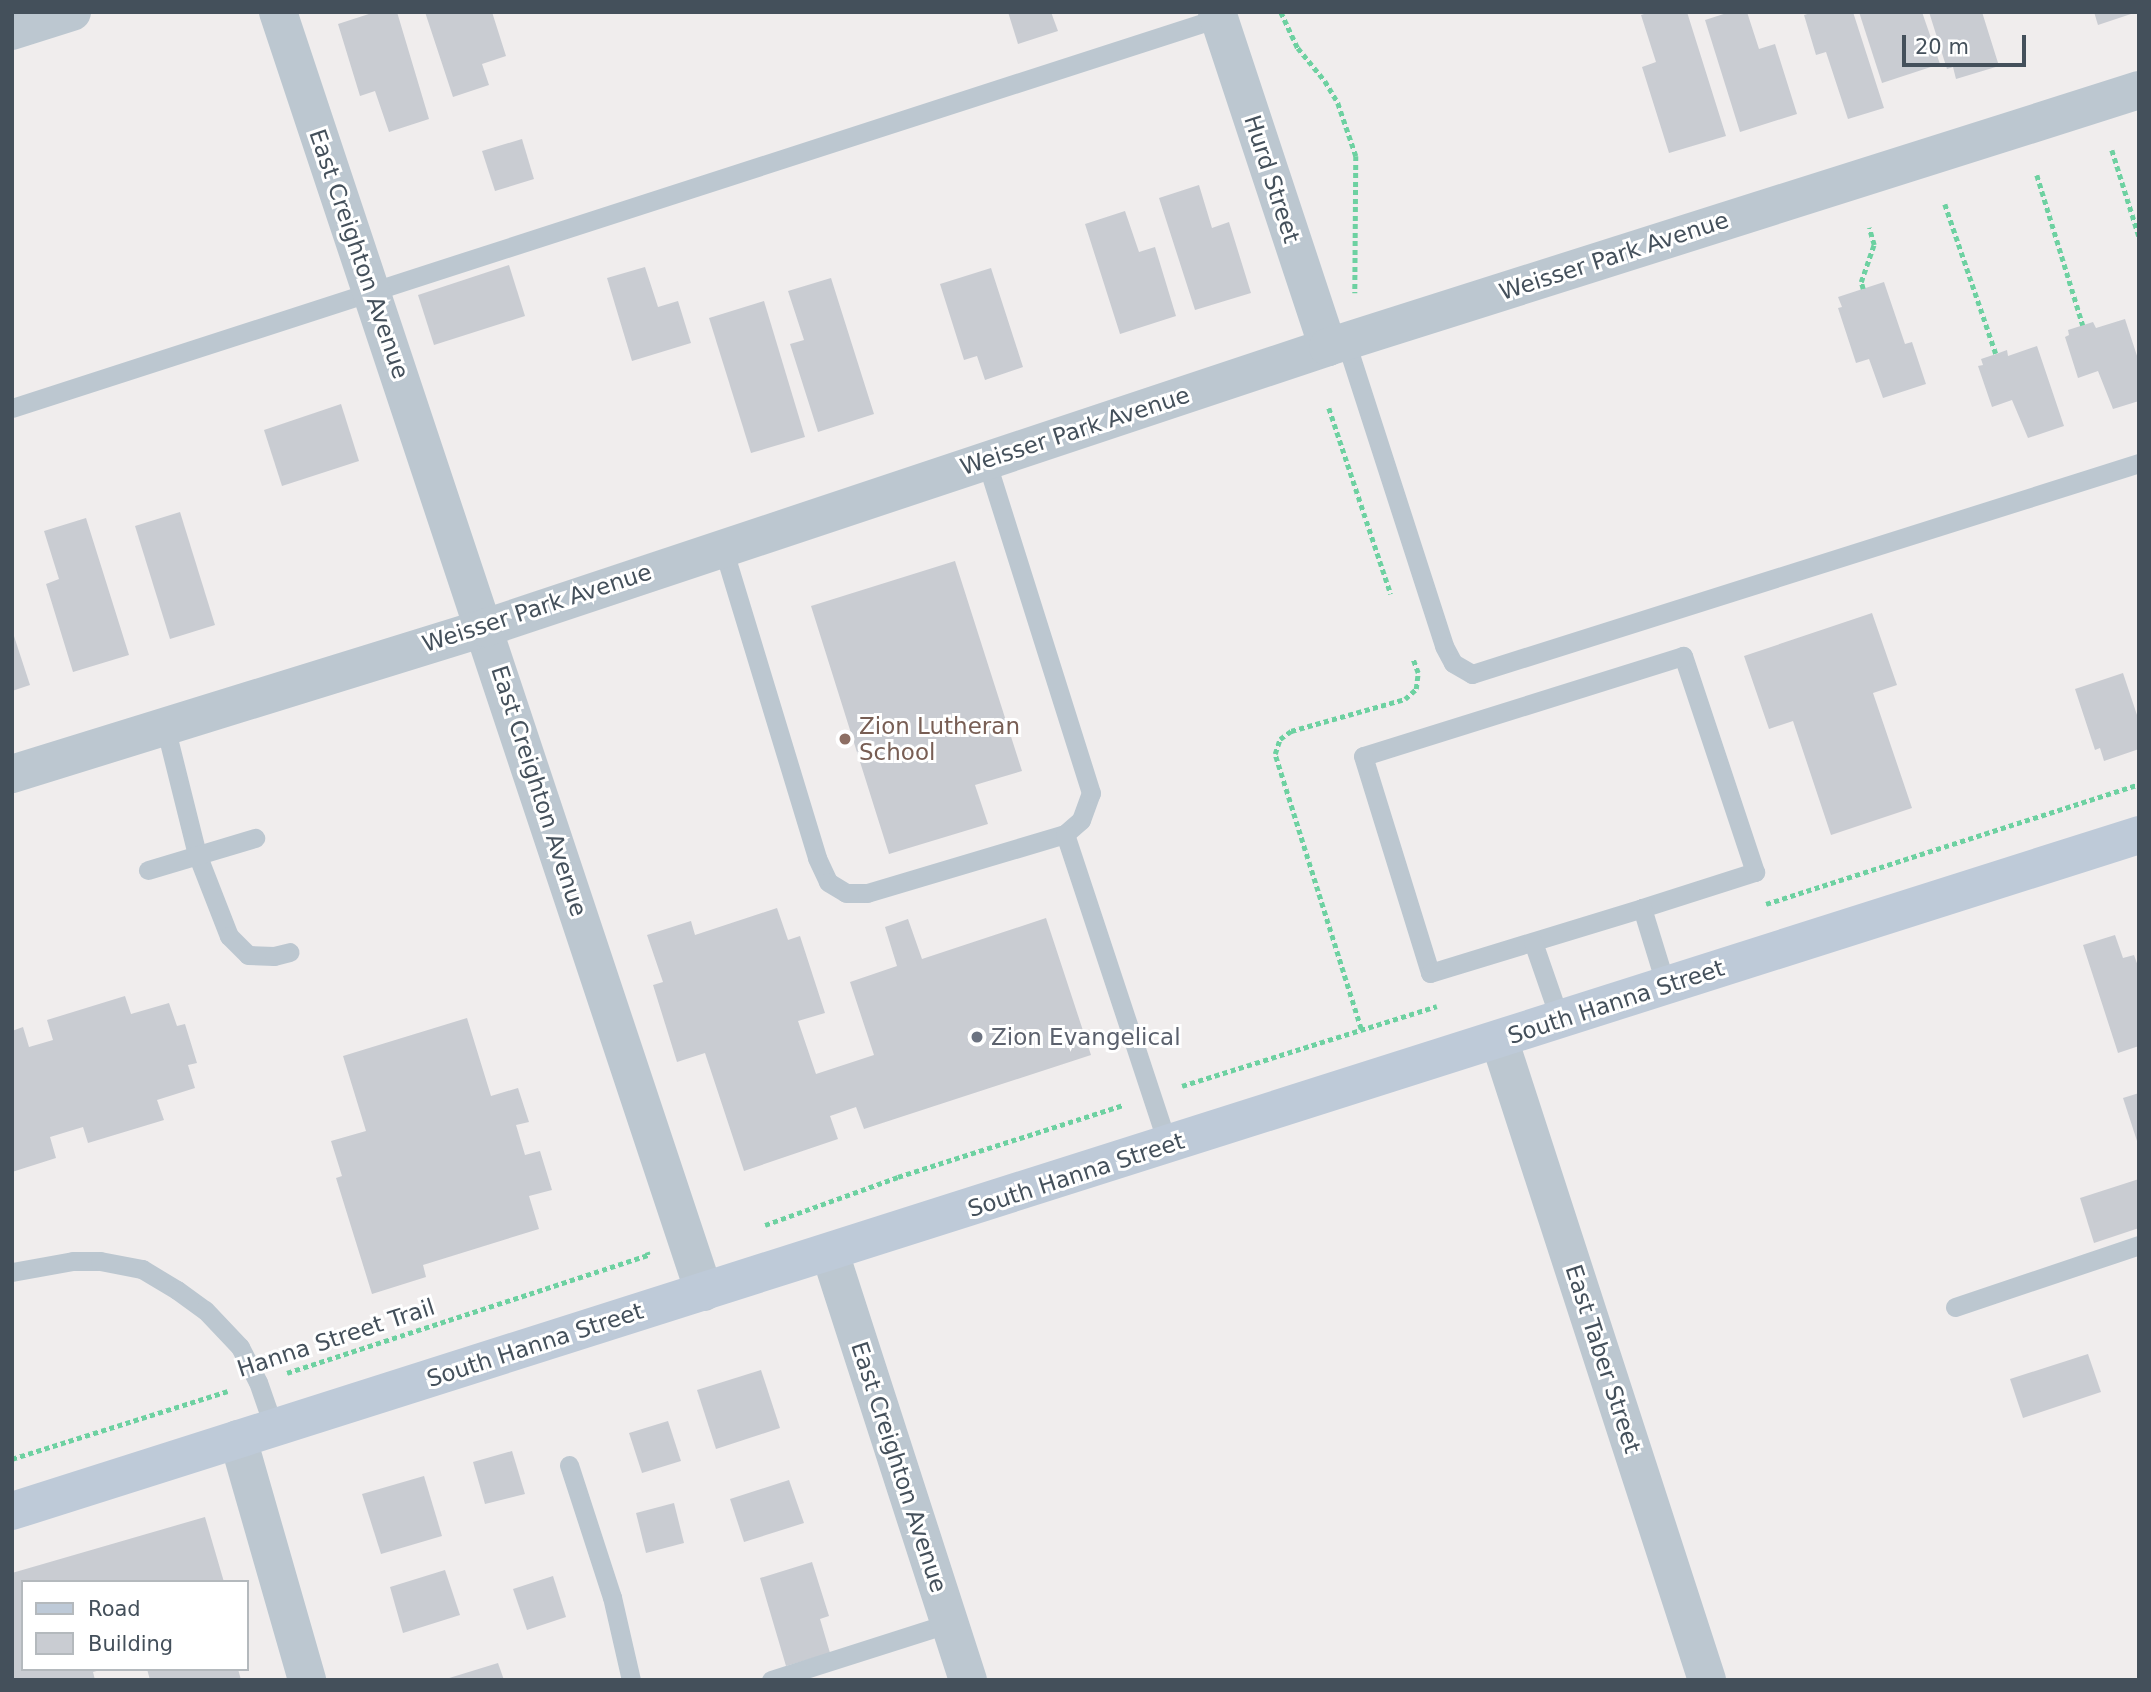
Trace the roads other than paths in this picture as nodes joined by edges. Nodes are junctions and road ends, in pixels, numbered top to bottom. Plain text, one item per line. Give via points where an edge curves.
1 (72, 12) edge
2 (278, 12) edge
3 (1223, 14) edge
4 (12, 31) edge
5 (2139, 90) edge
6 (372, 294) junction
7 (1337, 344) junction
8 (12, 408) edge
9 (986, 460) junction
10 (2139, 463) edge
11 (723, 548) junction
12 (485, 628) junction
13 (165, 726) junction
14 (12, 774) edge
15 (1065, 834) junction
16 (2139, 835) edge
17 (255, 838) dead end
18 (197, 854) junction
19 (148, 870) dead end
20 (1642, 908) junction
21 (1533, 942) junction
22 (290, 953) dead end
23 (1666, 986) junction
24 (1560, 1020) junction
25 (1499, 1039) junction
26 (1168, 1145) junction
27 (2139, 1245) edge
28 (830, 1253) junction
29 (12, 1272) edge
30 (704, 1292) junction
31 (1955, 1307) dead end
32 (274, 1428) junction
33 (238, 1439) junction
34 (569, 1465) dead end
35 (12, 1511) edge
36 (950, 1623) junction
37 (307, 1680) edge
38 (631, 1680) edge
39 (771, 1680) edge
40 (968, 1680) edge
41 (1707, 1680) edge

1 - 4 street
2 - 6 street, East Creighton Avenue
3 - 6 lane
3 - 7 street, Hurd Street
5 - 7 street, Weisser Park Avenue
6 - 8 lane
6 - 12 street, East Creighton Avenue
7 - 9 street, Weisser Park Avenue
7 - 10 lane via 1444,646 1452,663 1472,674
9 - 11 street, Weisser Park Avenue
9 - 15 lane via 1091,793 1081,820
11 - 12 street, Weisser Park Avenue
11 - 15 lane via 828,882 846,893 867,893
12 - 13 street, Weisser Park Avenue
12 - 30 street, East Creighton Avenue
13 - 14 street, Weisser Park Avenue
13 - 18 lane
15 - 26 lane
16 - 23 street, South Hanna Street
17 - 18 lane
18 - 19 lane
18 - 22 lane via 229,936 248,955
20 - 21 lane
20 - 21 lane via 1755,872 1683,656 1363,756 1430,973
20 - 23 lane
21 - 24 lane
23 - 24 street, South Hanna Street
24 - 25 street, South Hanna Street
25 - 26 street, South Hanna Street
25 - 41 street, East Taber Street
26 - 28 street, South Hanna Street
27 - 31 lane
28 - 30 street, South Hanna Street
28 - 36 street, East Creighton Avenue
29 - 32 lane via 73,1261 142,1269 205,1310 240,1347
30 - 32 street, South Hanna Street
32 - 33 street, South Hanna Street
33 - 35 street, South Hanna Street
33 - 37 street
34 - 38 lane via 612,1597
36 - 39 lane
36 - 40 street, East Creighton Avenue

